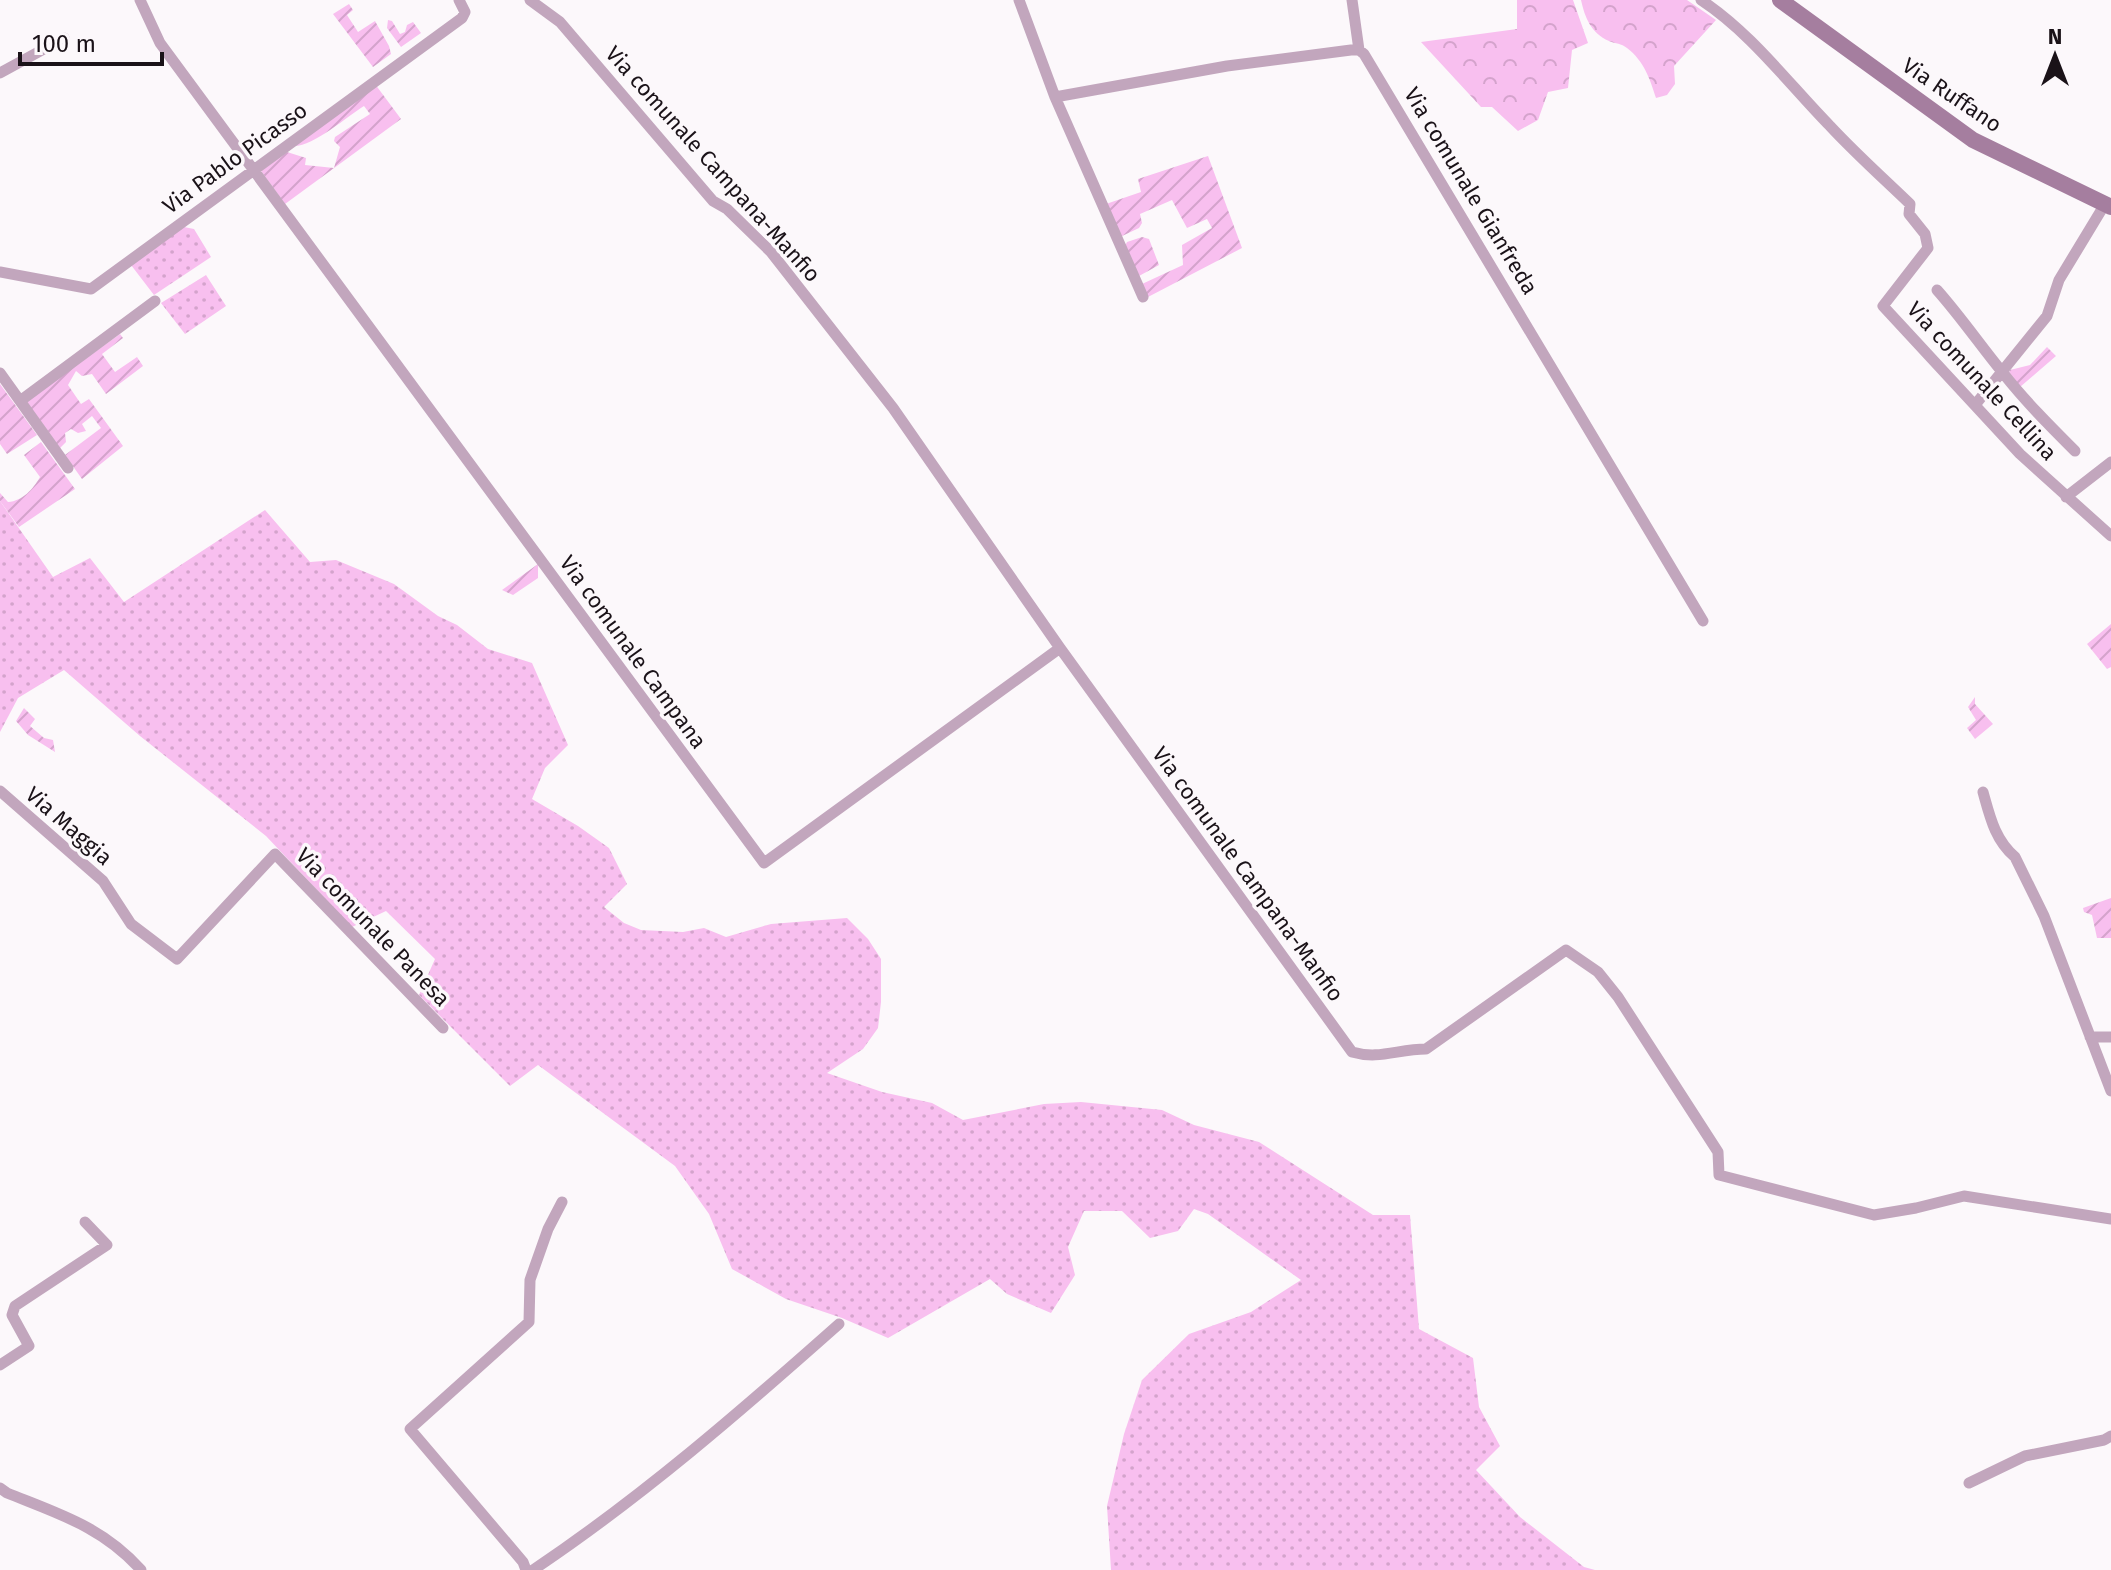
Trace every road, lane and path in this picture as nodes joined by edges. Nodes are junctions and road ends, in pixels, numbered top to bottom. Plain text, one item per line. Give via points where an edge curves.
1 (140, 0) edge
2 (459, 0) edge
3 (530, 0) edge
4 (1019, 0) edge
5 (1352, 0) edge
6 (1701, 0) edge
7 (1780, 0) edge
8 (64, 38) dead end
9 (1359, 50) junction
10 (0, 73) edge
11 (1055, 97) junction
12 (252, 170) junction
13 (2108, 205) edge
14 (0, 272) edge
15 (1937, 290) dead end
16 (1143, 297) dead end
17 (155, 301) dead end
18 (2001, 372) junction
19 (0, 373) edge
20 (20, 401) junction
21 (1975, 405) junction
22 (2075, 451) dead end
23 (2111, 462) edge
24 (68, 468) dead end
25 (2066, 497) junction
26 (2111, 536) edge
27 (1703, 621) dead end
28 (1060, 648) junction
29 (0, 791) edge
30 (1983, 792) dead end
31 (177, 959) joint
32 (443, 1028) dead end
33 (2090, 1037) junction
34 (2111, 1037) edge
35 (2111, 1091) edge
36 (562, 1202) dead end
37 (2111, 1219) edge
38 (85, 1222) dead end
39 (839, 1324) dead end
40 (0, 1365) edge
41 (2111, 1436) edge
42 (1969, 1483) dead end
43 (0, 1488) edge
44 (141, 1570) edge
45 (526, 1570) edge
46 (533, 1570) edge

1 - 12 street via 160,43
2 - 12 street, Via Pablo Picasso via 462,18
3 - 28 street, Via comunale Campana-Manfio via 560,22 713,201 771,252 893,408
4 - 11 street
5 - 9 street
6 - 21 street, Via comunale Cellina via 1743,35 1910,204 1909,214 1925,234 1928,248 1883,306
7 - 13 street, Via Ruffano via 1973,140
8 - 10 street
9 - 11 street via 1227,66
9 - 27 street, Via comunale Gianfreda
11 - 16 street
12 - 14 street, Via Pablo Picasso via 91,289
12 - 28 street, Via comunale Campana via 764,863
13 - 18 street via 2063,272 2047,316
15 - 18 street
17 - 20 street
18 - 21 street
18 - 22 street
19 - 20 street
20 - 24 street
21 - 25 street, Via comunale Cellina
23 - 25 street
25 - 26 street, Via comunale Cellina
28 - 37 street, Via comunale Campana-Manfio via 1352,1052 1369,1057 1426,1049 1566,950 1598,972 1618,997 1718,1152 1719,1175 1874,1215 1964,1196
29 - 31 street, Via Maggia via 103,881 131,924
30 - 33 street via 1999,840 2015,857 2044,916
31 - 32 street, Via comunale Panesa via 275,854
33 - 34 street
33 - 35 street
36 - 45 street via 530,1280 529,1322 410,1429
38 - 40 street via 107,1245 15,1306 12,1315 29,1346
39 - 46 street via 704,1443
41 - 42 street via 2025,1456
43 - 44 street via 79,1522 122,1548

